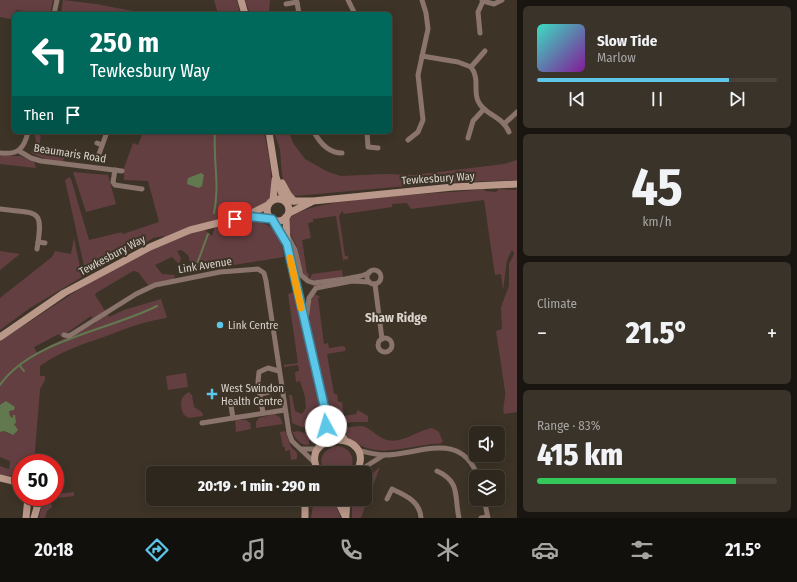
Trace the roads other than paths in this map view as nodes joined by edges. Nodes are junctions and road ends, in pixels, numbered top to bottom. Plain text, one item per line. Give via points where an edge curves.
1 (57, 0) edge
2 (241, 0) edge
3 (348, 0) edge
4 (422, 0) edge
5 (502, 0) edge
6 (300, 1) edge
7 (483, 1) edge
8 (286, 4) dead end
9 (54, 12) edge
10 (244, 12) edge
11 (298, 12) edge
12 (354, 12) edge
13 (480, 33) dead end
14 (485, 51) dead end
15 (422, 56) junction
16 (471, 67) junction
17 (484, 109) junction
18 (517, 112) edge
19 (504, 124) junction
20 (509, 132) dead end
21 (27, 134) edge
22 (106, 134) edge
23 (269, 134) edge
24 (316, 134) edge
25 (367, 134) edge
26 (468, 138) dead end
27 (408, 140) dead end
28 (97, 143) dead end
29 (102, 145) junction
30 (378, 148) dead end
31 (19, 151) junction
32 (0, 153) edge
33 (342, 153) dead end
34 (99, 154) dead end
35 (273, 161) junction
36 (115, 170) junction
37 (122, 171) dead end
38 (276, 177) junction
39 (517, 184) edge
40 (142, 189) dead end
41 (294, 200) junction
42 (285, 201) junction
43 (313, 201) junction
44 (271, 202) junction
45 (0, 209) edge
46 (288, 215) junction
47 (246, 216) junction
48 (273, 219) junction
49 (286, 235) junction
50 (38, 242) junction
51 (45, 243) dead end
52 (287, 244) junction
53 (37, 249) dead end
54 (369, 273) junction
55 (369, 282) junction
56 (375, 284) junction
57 (305, 327) junction
58 (64, 335) dead end
59 (0, 337) edge
60 (382, 339) dead end
61 (279, 371) junction
62 (269, 392) dead end
63 (260, 394) junction
64 (231, 406) dead end
65 (285, 410) junction
66 (263, 413) junction
67 (326, 414) junction
68 (232, 418) junction
69 (202, 423) dead end
70 (345, 440) junction
71 (327, 442) junction
72 (302, 449) junction
73 (319, 449) junction
74 (357, 450) junction
75 (384, 455) junction
76 (315, 464) joint
77 (358, 466) edge
78 (366, 466) edge
79 (474, 470) edge
80 (437, 471) dead end
81 (0, 478) edge
82 (12, 480) edge
83 (387, 499) dead end
84 (27, 506) edge
85 (37, 506) edge
86 (305, 506) edge
87 (341, 506) edge
88 (347, 506) edge
89 (485, 506) edge
90 (487, 517) edge
91 (26, 518) edge
92 (34, 518) edge
93 (306, 518) edge
94 (421, 518) edge
95 (459, 518) edge
96 (481, 518) edge

1 - 9 street
2 - 10 main road
3 - 12 street
4 - 15 street via 428,29
5 - 7 street via 494,4
6 - 8 street
6 - 11 street
7 - 13 street via 478,12
14 - 16 street
15 - 16 street via 458,62
15 - 27 street via 418,75 423,120 418,132
16 - 17 street via 476,76 478,101
17 - 19 street
17 - 26 street via 473,121
18 - 19 street
19 - 20 street
21 - 31 street
22 - 29 street
23 - 35 main road
24 - 33 street via 326,148
25 - 30 street via 368,147
28 - 29 street
29 - 34 street
31 - 32 street, Beaumaris Road via 11,154
31 - 36 street, Beaumaris Road via 41,161
35 - 38 main road
35 - 41 main road via 286,193
36 - 37 street, Beaumaris Road
36 - 40 street, Beaumaris Road via 115,185
38 - 42 main road
38 - 44 main road
39 - 43 main road, Tewkesbury Way via 453,186
41 - 42 main road, Tewkesbury Way
41 - 43 main road, Tewkesbury Way
42 - 44 main road
42 - 46 main road via 289,207
43 - 46 main road, Tewkesbury Way
44 - 47 main road, Tewkesbury Way
44 - 48 main road via 267,211
45 - 50 street via 36,215 40,222
46 - 48 main road via 281,220
46 - 49 main road
47 - 48 main road, Tewkesbury Way
47 - 59 main road, Tewkesbury Way via 190,230 150,247 70,290
48 - 52 main road
49 - 52 main road
49 - 54 street via 295,250 300,272 308,281 314,283 345,279
50 - 51 street
50 - 53 street
52 - 57 main road
54 - 55 street
54 - 56 street via 375,271 379,274 379,281
55 - 56 street
55 - 57 street via 352,281 316,288 310,298
56 - 60 street
57 - 67 main road
58 - 61 street, Link Avenue via 69,336 156,284 257,268 264,273 266,281
61 - 63 street via 268,368 260,371
61 - 65 street, Link Avenue
62 - 63 street
63 - 66 street
64 - 68 street
65 - 66 street
65 - 72 street, Link Avenue via 291,438
66 - 68 street
67 - 70 main road
67 - 71 main road
68 - 69 street
70 - 71 main road via 334,439
70 - 74 main road
71 - 73 main road
72 - 73 street
72 - 76 street, Link Avenue
73 - 76 main road
74 - 75 street
74 - 77 main road via 360,461
75 - 78 street
75 - 79 street via 432,447 446,448 460,453
80 - 95 street via 449,479 455,488
81 - 82 main road
83 - 94 street via 392,488 408,497 418,507
84 - 91 main road
85 - 92 main road
86 - 93 main road
87 - 88 main road via 346,518
89 - 90 street
90 - 96 street

